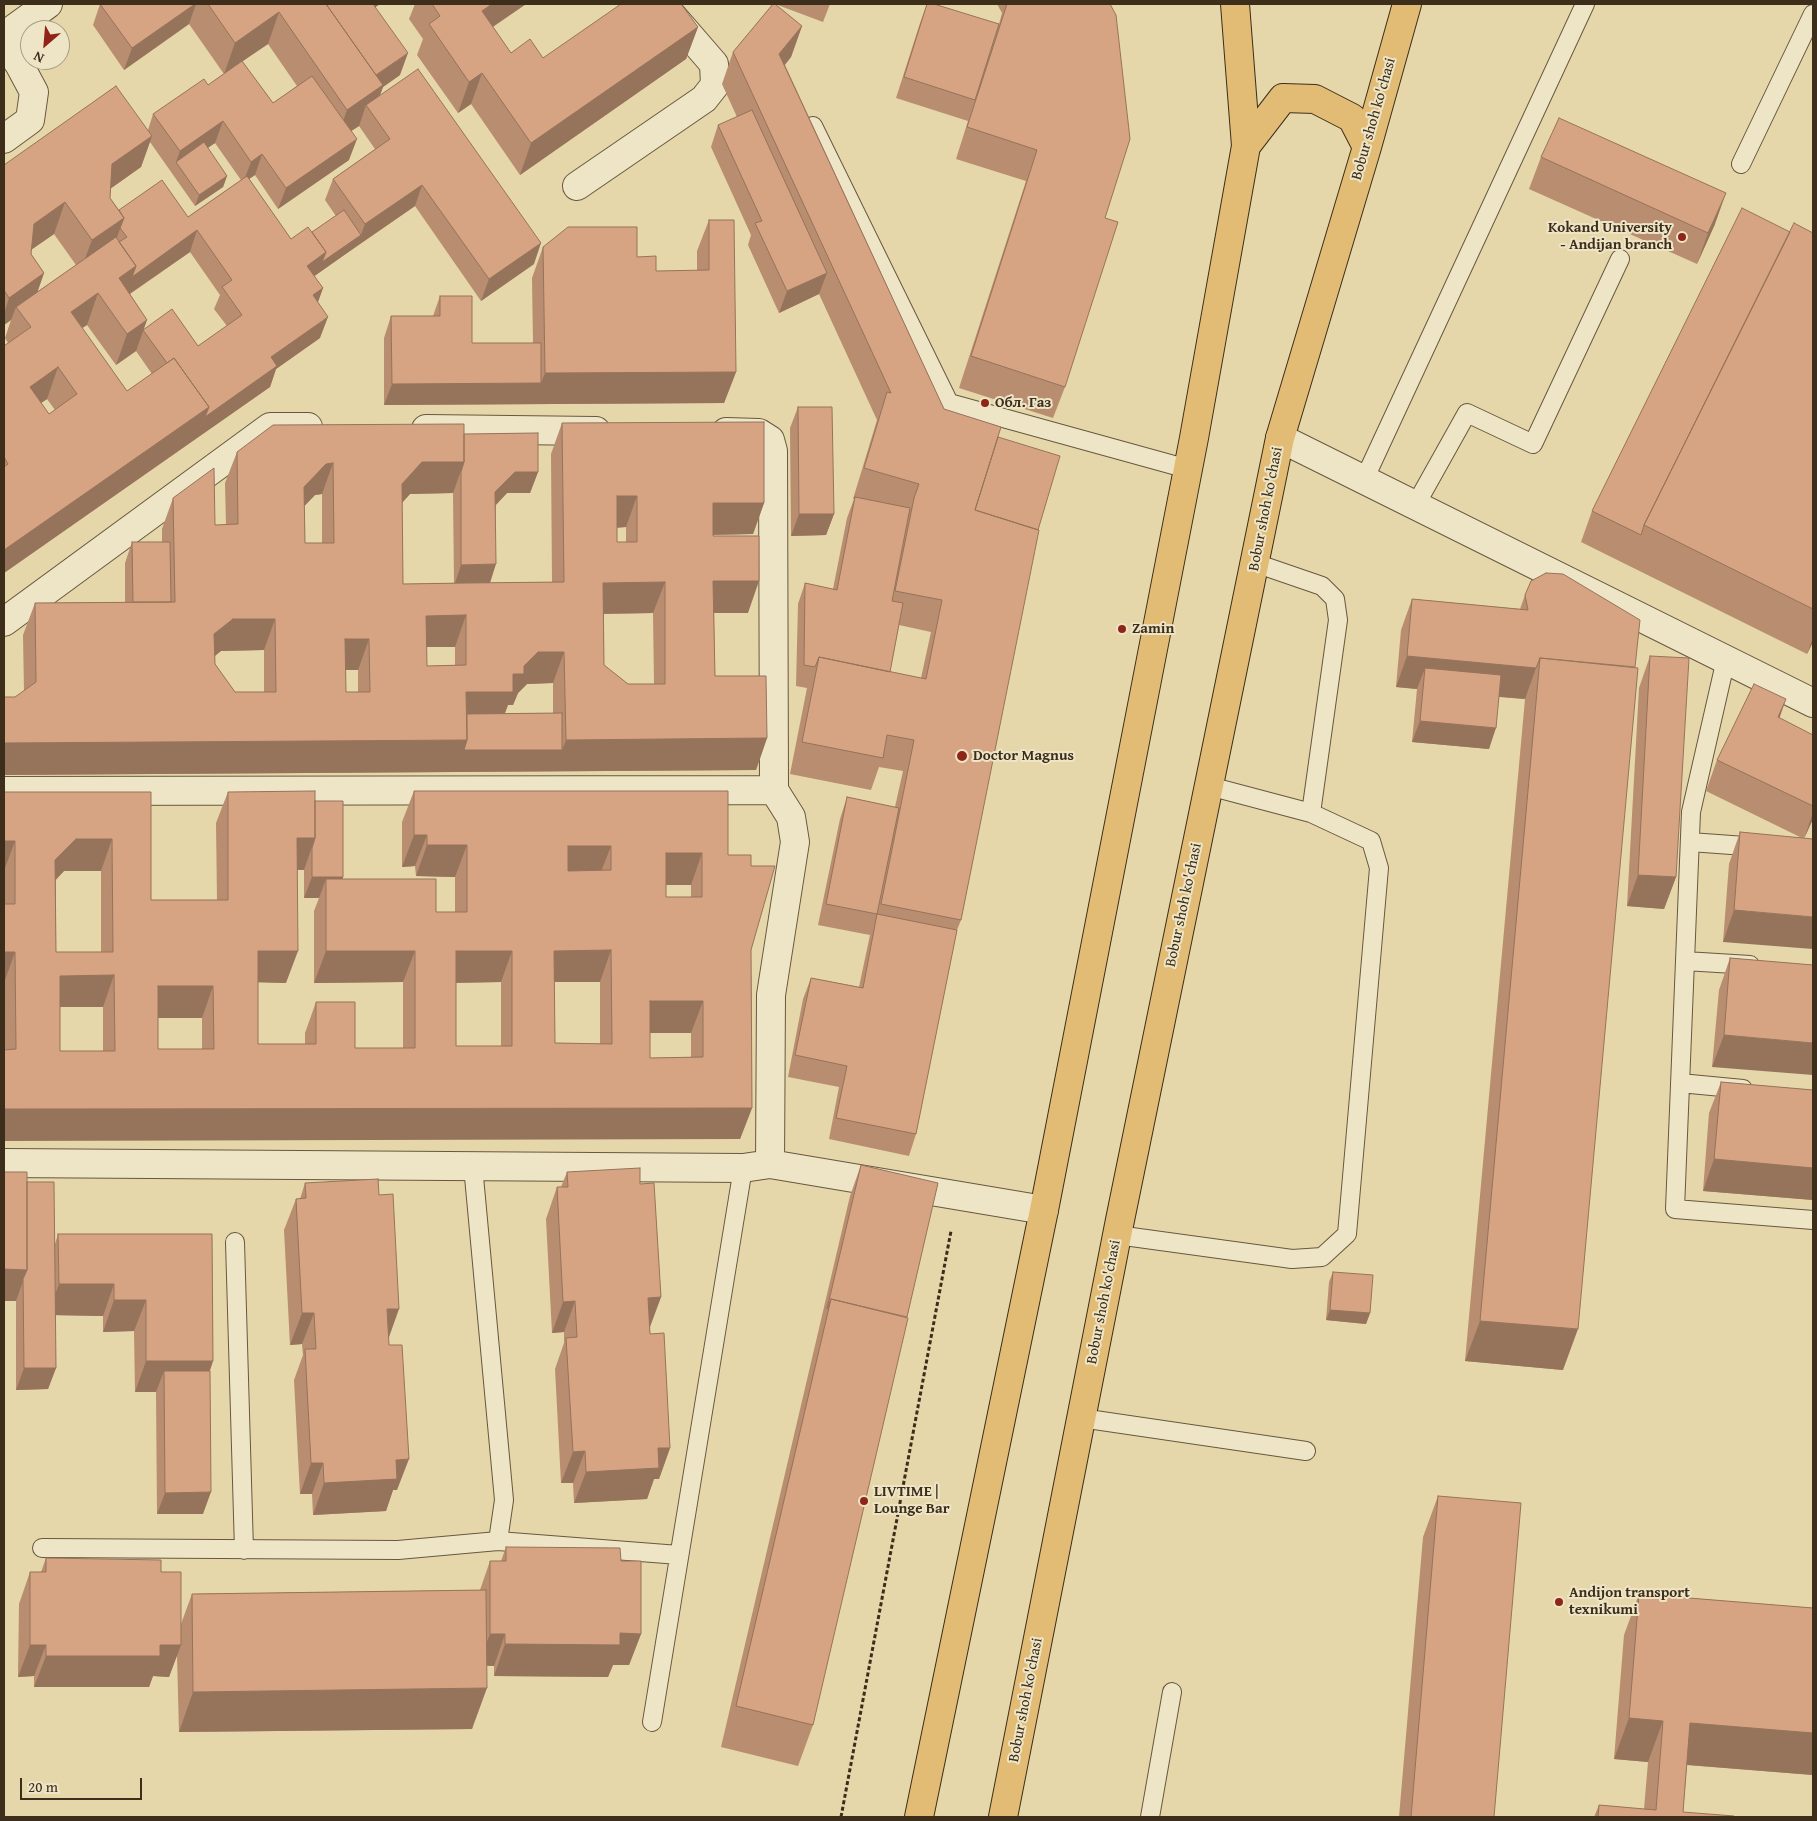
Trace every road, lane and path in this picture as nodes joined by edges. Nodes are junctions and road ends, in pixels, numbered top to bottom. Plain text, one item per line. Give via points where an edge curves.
1 (48, 4) edge
2 (662, 4) edge
3 (1236, 4) edge
4 (1407, 4) edge
5 (1585, 4) edge
6 (1813, 14) edge
7 (4, 36) edge
8 (4, 41) edge
9 (813, 126) edge
10 (4, 139) edge
11 (1246, 146) junction
12 (1367, 147) junction
13 (1740, 164) dead end
14 (577, 186) dead end
15 (1620, 260) dead end
16 (330, 428) edge
17 (400, 428) edge
18 (619, 431) edge
19 (699, 432) edge
20 (1280, 438) junction
21 (1188, 469) junction
22 (1364, 480) junction
23 (1415, 506) junction
24 (1255, 563) junction
25 (4, 622) edge
26 (1726, 659) junction
27 (1811, 695) edge
28 (1209, 786) junction
29 (774, 790) junction
30 (4, 791) edge
31 (1311, 813) junction
32 (1690, 842) junction
33 (1775, 849) edge
34 (1685, 960) junction
35 (1764, 966) edge
36 (1680, 1083) junction
37 (1756, 1090) edge
38 (4, 1163) edge
39 (770, 1164) junction
40 (473, 1166) junction
41 (743, 1168) junction
42 (958, 1196) junction
43 (1044, 1210) junction
44 (1813, 1220) edge
45 (1117, 1234) junction
46 (235, 1242) dead end
47 (1081, 1418) junction
48 (1306, 1451) dead end
49 (498, 1541) junction
50 (42, 1548) dead end
51 (244, 1550) junction
52 (680, 1555) junction
53 (1172, 1692) dead end
54 (652, 1722) dead end
55 (841, 1817) edge
56 (919, 1817) edge
57 (1003, 1817) edge
58 (1150, 1817) edge

1 - 7 street
2 - 14 street via 714,64 715,85 704,99
3 - 11 main road
4 - 12 main road, Bobur shoh ko'chasi
5 - 22 lane
6 - 13 lane
8 - 10 street via 34,92 30,120
9 - 21 lane via 949,403
11 - 12 main road via 1283,98 1315,99 1352,118
11 - 21 main road
12 - 20 main road, Bobur shoh ko'chasi
15 - 23 lane via 1533,444 1467,413
16 - 25 street via 270,427
17 - 18 street
19 - 29 street via 759,433 770,440 773,451
20 - 22 street
20 - 24 main road, Bobur shoh ko'chasi
21 - 43 main road
22 - 23 street
23 - 26 street
24 - 28 main road, Bobur shoh ko'chasi
24 - 31 lane via 1322,586 1335,599 1338,620
26 - 27 street
26 - 32 lane via 1692,812
28 - 31 lane
28 - 45 main road, Bobur shoh ko'chasi
29 - 30 street
29 - 39 street via 791,817 795,842 771,995
31 - 45 lane via 1371,841 1379,868 1347,1234 1322,1257 1292,1259
32 - 33 lane
32 - 34 lane
34 - 35 lane
34 - 36 lane
36 - 37 lane
36 - 44 lane via 1675,1209
38 - 40 street
39 - 41 street
39 - 42 street
40 - 41 street
40 - 49 lane via 504,1500
41 - 52 lane
42 - 43 street
42 - 55 path
43 - 56 main road
45 - 47 main road, Bobur shoh ko'chasi
46 - 51 lane
47 - 48 lane
47 - 57 main road, Bobur shoh ko'chasi
49 - 51 lane via 398,1550
49 - 52 lane
50 - 51 lane
52 - 54 lane
53 - 58 lane

